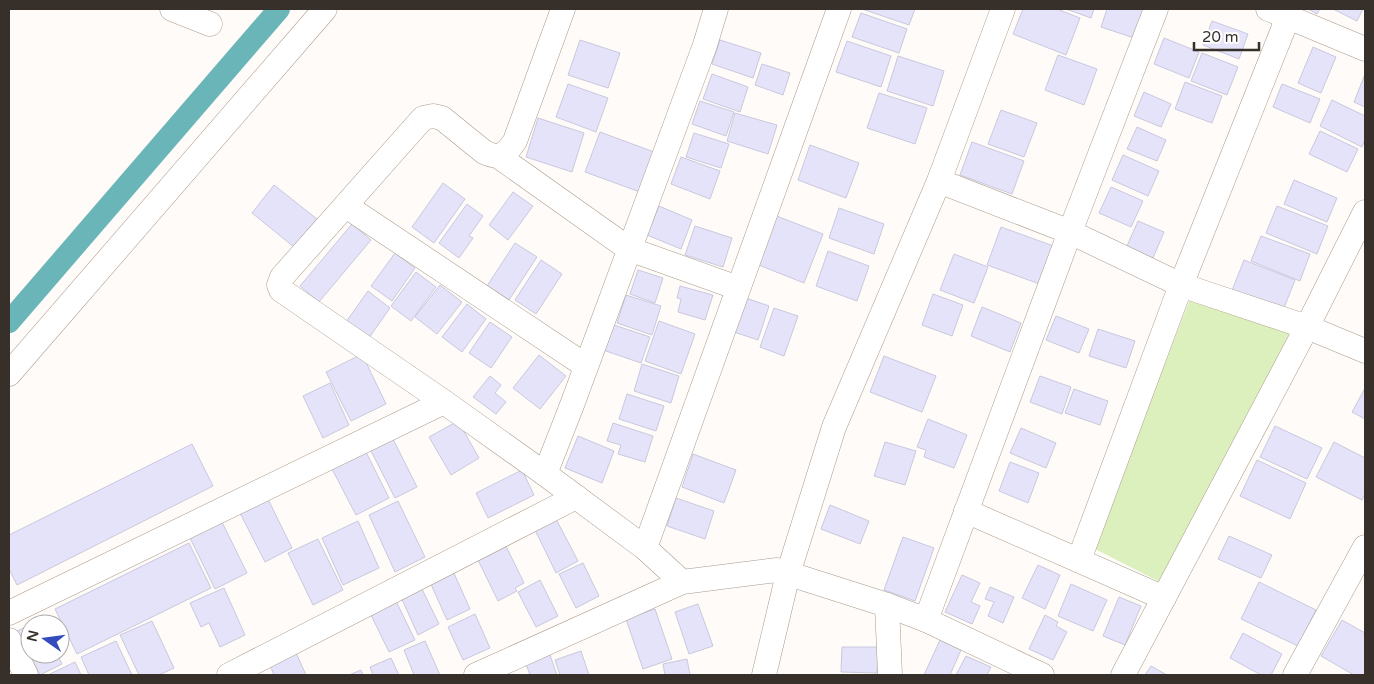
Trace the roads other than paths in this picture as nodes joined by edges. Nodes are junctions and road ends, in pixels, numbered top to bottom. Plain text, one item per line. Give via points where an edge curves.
1 (172, 9) edge
2 (325, 9) edge
3 (563, 9) edge
4 (716, 9) edge
5 (839, 9) edge
6 (1003, 9) edge
7 (1156, 9) edge
8 (1278, 13) edge
9 (210, 24) dead end
10 (1365, 49) edge
11 (498, 156) junction
12 (939, 181) junction
13 (346, 206) junction
14 (1365, 212) edge
15 (1070, 232) junction
16 (629, 249) junction
17 (1181, 286) junction
18 (738, 288) junction
19 (1307, 327) junction
20 (1365, 351) edge
21 (586, 366) junction
22 (9, 374) edge
23 (444, 402) junction
24 (545, 474) junction
25 (576, 497) junction
26 (966, 510) junction
27 (1365, 547) edge
28 (645, 548) junction
29 (1079, 560) junction
30 (788, 574) junction
31 (682, 582) junction
32 (1164, 598) junction
33 (887, 605) junction
34 (9, 613) edge
35 (926, 620) junction
36 (9, 640) edge
37 (244, 672) edge
38 (26, 675) edge
39 (476, 675) edge
40 (764, 675) edge
41 (890, 675) edge
42 (1042, 675) edge
43 (1123, 675) edge
44 (1294, 675) edge

1 - 9 street
2 - 22 street
3 - 11 street via 516,141 508,152
4 - 16 street
5 - 18 street
6 - 12 street
7 - 15 street
8 - 10 street
8 - 17 street
11 - 13 street via 484,152 442,118 423,118
11 - 16 street
12 - 15 street
12 - 30 street via 834,427
13 - 21 street
13 - 23 street via 282,277 281,290
14 - 19 street
15 - 17 street
15 - 26 street
16 - 18 street
16 - 21 street
17 - 19 street
17 - 29 street
18 - 28 street
19 - 20 street
19 - 32 street
21 - 24 street
23 - 24 street
23 - 34 street
24 - 25 street
25 - 28 street
25 - 37 street
26 - 29 street
26 - 35 street
27 - 44 street
28 - 31 street
29 - 32 street
30 - 31 street via 778,570
30 - 33 street
30 - 40 street
31 - 39 street
32 - 43 street
33 - 35 street
33 - 41 street
35 - 42 street
36 - 38 street

